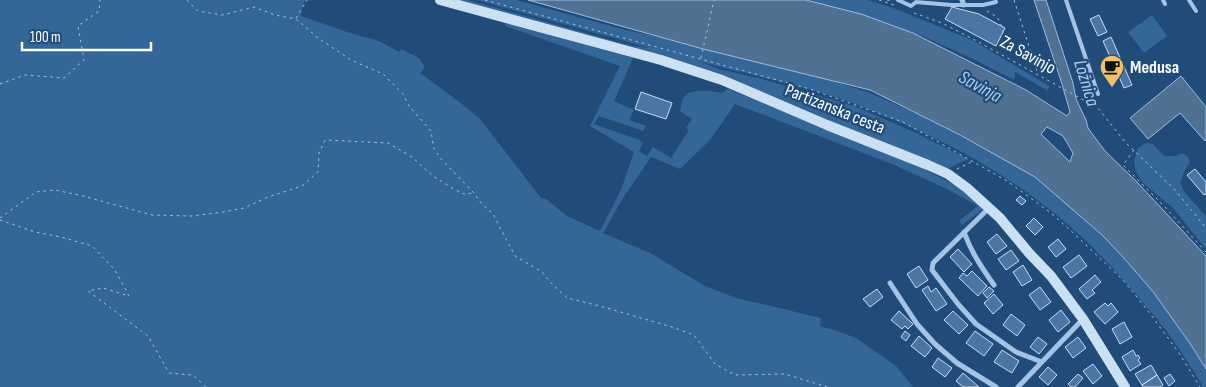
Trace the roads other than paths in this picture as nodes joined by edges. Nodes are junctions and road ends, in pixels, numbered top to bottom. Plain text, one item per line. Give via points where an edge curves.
1 (440, 0) edge
2 (898, 0) edge
3 (1066, 0) edge
4 (1189, 0) edge
5 (963, 2) edge
6 (996, 2) dead end
7 (1196, 11) dead end
8 (1098, 94) dead end
9 (989, 208) junction
10 (964, 232) junction
11 (890, 283) dead end
12 (994, 286) dead end
13 (1083, 319) junction
14 (1042, 362) junction
15 (996, 387) edge
16 (1018, 387) edge
17 (1125, 387) edge

1 - 9 street, Partizanska cesta via 713,78 948,174
2 - 5 lane via 911,6 916,2
3 - 8 lane
4 - 7 lane
5 - 6 lane via 982,5
9 - 10 street
9 - 13 street, Partizanska cesta via 1051,276
10 - 12 street via 970,248
10 - 14 street via 933,263 932,270 976,324 1016,352
11 - 15 street via 917,324 935,344
13 - 14 street
13 - 17 street, Partizanska cesta
14 - 16 street

